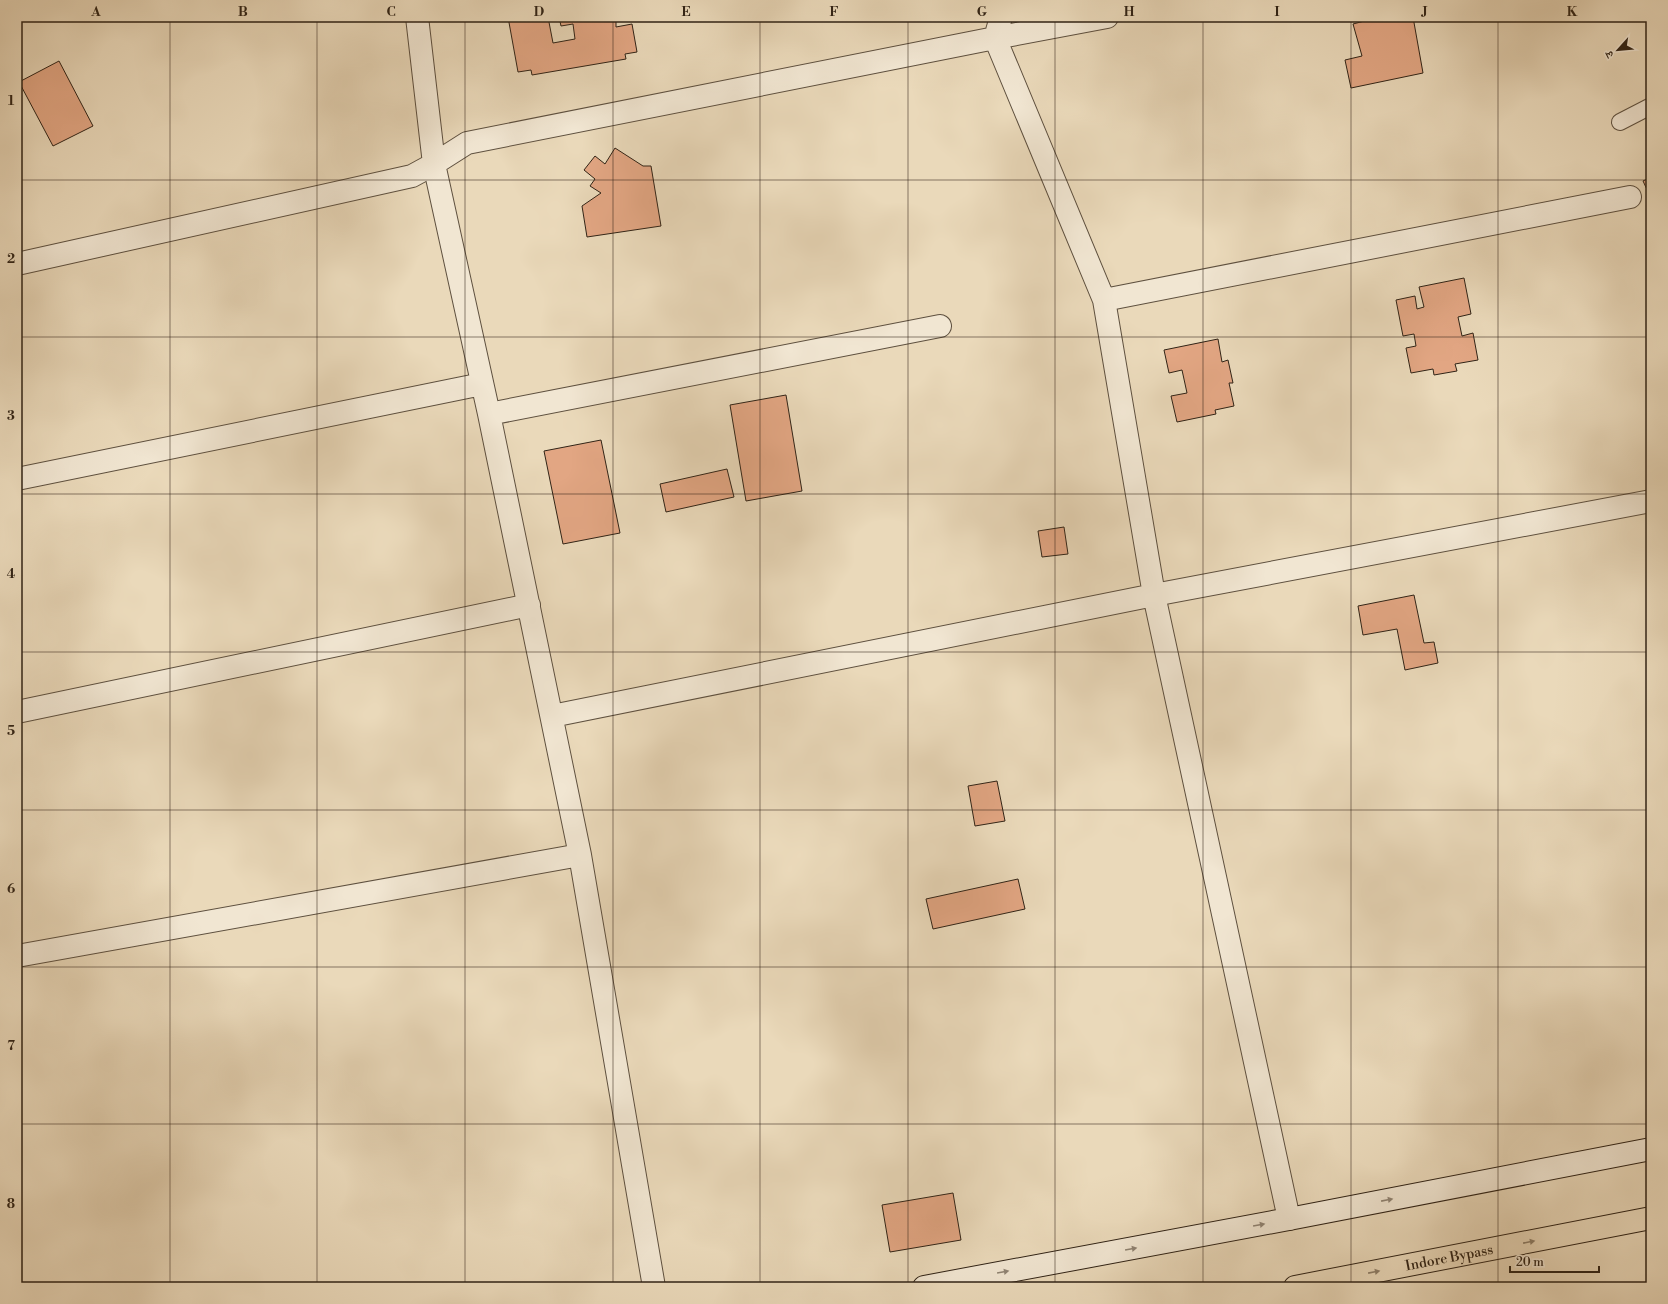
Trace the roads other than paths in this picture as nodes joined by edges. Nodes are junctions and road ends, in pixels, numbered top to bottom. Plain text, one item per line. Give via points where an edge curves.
1 (417, 17) edge
2 (983, 17) edge
3 (1001, 17) edge
4 (1107, 17) edge
5 (995, 38) junction
6 (1651, 106) edge
7 (1620, 122) dead end
8 (434, 164) junction
9 (1630, 197) dead end
10 (17, 264) edge
11 (1104, 300) junction
12 (940, 326) dead end
13 (482, 384) junction
14 (489, 414) junction
15 (17, 479) edge
16 (1651, 501) edge
17 (1154, 595) junction
18 (529, 605) junction
19 (17, 712) edge
20 (552, 716) junction
21 (580, 855) junction
22 (17, 956) edge
23 (1651, 1149) edge
24 (1651, 1218) edge
25 (1289, 1219) junction
26 (654, 1287) edge
27 (924, 1287) edge
28 (1295, 1287) edge

1 - 8 street
2 - 5 street
3 - 5 street
4 - 5 street
5 - 8 street via 467,143
5 - 11 street
6 - 7 lane
8 - 10 street via 412,176
8 - 13 street
9 - 11 street
11 - 17 street
12 - 14 street
13 - 14 street
13 - 15 street
14 - 18 street
16 - 17 street
17 - 20 street
17 - 25 street
18 - 19 street
18 - 20 street
20 - 21 street
21 - 22 street
21 - 26 street
25 -> 23 street
28 -> 24 highway, Indore Bypass
27 -> 25 street

